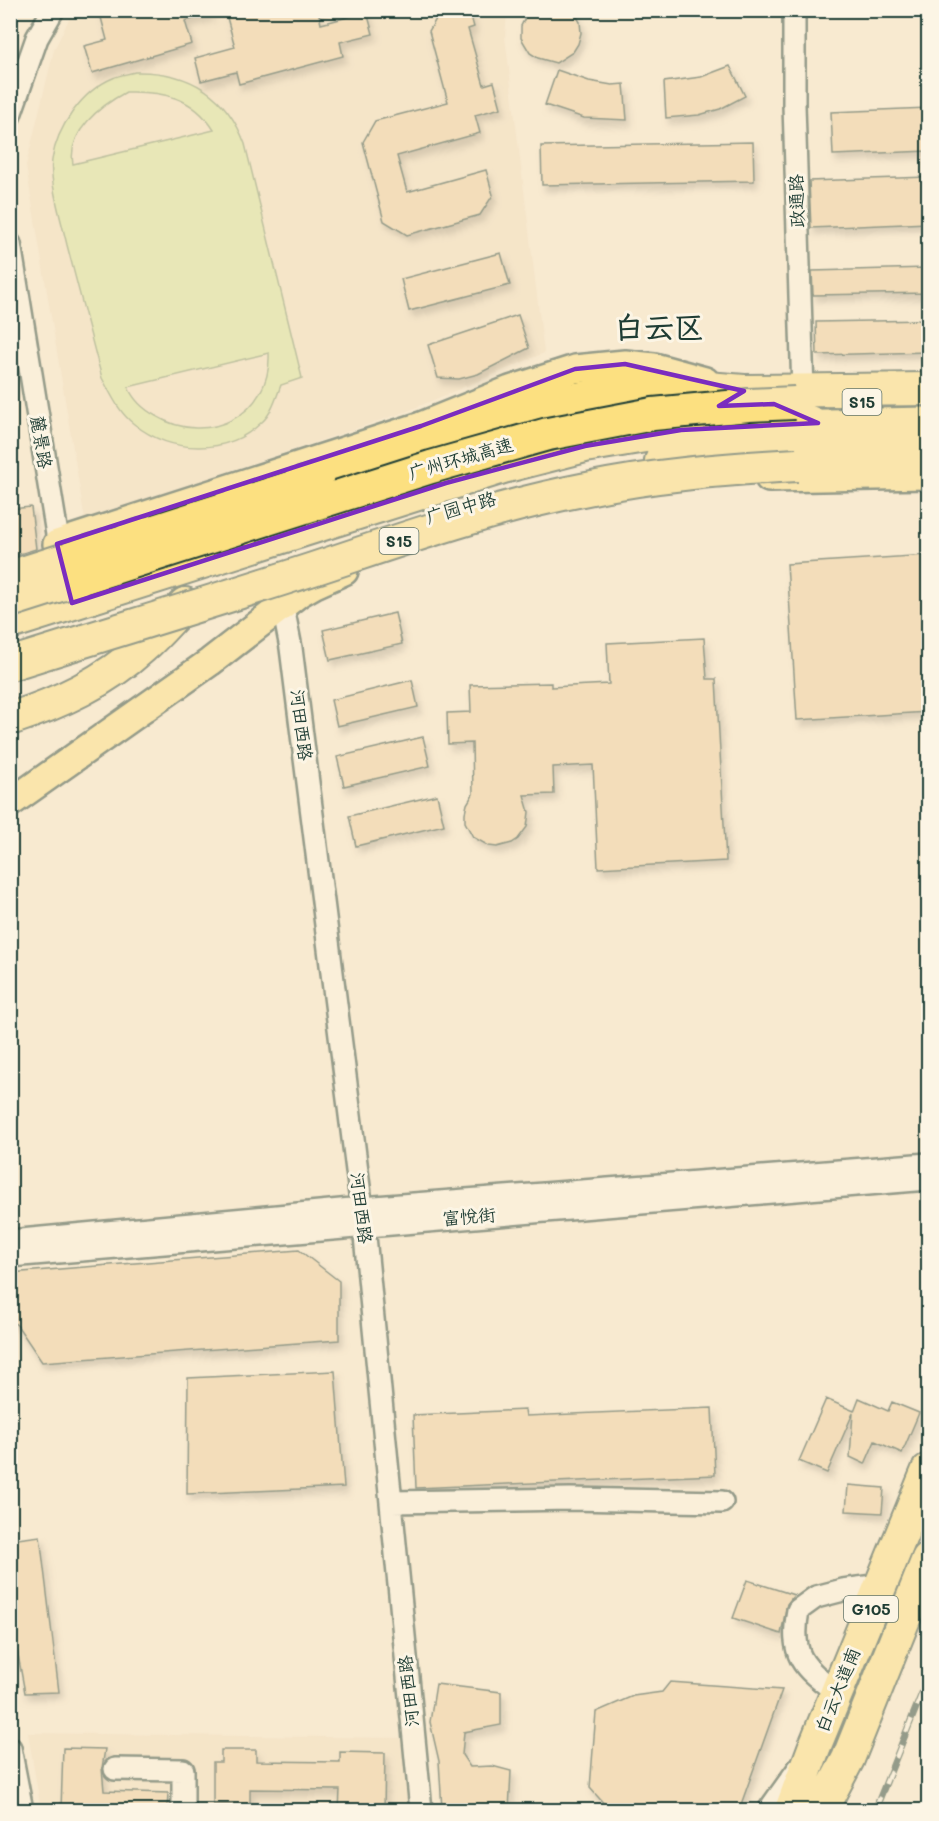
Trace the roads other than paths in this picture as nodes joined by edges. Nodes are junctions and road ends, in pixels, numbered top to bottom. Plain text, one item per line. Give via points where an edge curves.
1 (53, 10) edge
2 (794, 10) edge
3 (10, 115) edge
4 (10, 244) edge
5 (928, 389) edge
6 (803, 391) junction
7 (744, 392) junction
8 (928, 401) edge
9 (928, 421) edge
10 (818, 423) junction
11 (681, 430) junction
12 (928, 448) edge
13 (734, 453) junction
14 (532, 459) junction
15 (928, 462) edge
16 (928, 475) edge
17 (677, 486) junction
18 (266, 508) junction
19 (343, 516) junction
20 (378, 533) junction
21 (57, 544) junction
22 (426, 544) junction
23 (10, 577) edge
24 (68, 589) junction
25 (10, 592) edge
26 (196, 592) junction
27 (10, 602) edge
28 (283, 607) junction
29 (10, 623) edge
30 (10, 652) edge
31 (10, 664) edge
32 (10, 719) edge
33 (10, 803) edge
34 (928, 1164) edge
35 (928, 1179) edge
36 (363, 1217) junction
37 (231, 1229) junction
38 (10, 1241) edge
39 (10, 1256) edge
40 (928, 1470) edge
41 (392, 1502) junction
42 (722, 1502) dead end
43 (928, 1559) edge
44 (881, 1585) junction
45 (837, 1692) junction
46 (10, 1748) edge
47 (814, 1748) junction
48 (848, 1759) junction
49 (115, 1769) dead end
50 (22, 1810) edge
51 (183, 1810) edge
52 (421, 1810) edge
53 (769, 1810) edge
54 (791, 1810) edge
55 (821, 1810) edge
56 (838, 1810) edge

1 - 3 street via 37,38
2 - 6 street, 政通路
4 - 21 street, 麓景路
5 - 6 highway
6 - 7 highway
7 - 10 main road
7 - 11 highway
7 - 21 main road via 654,367 625,364 575,369 421,426
7 - 23 highway, bridge via 666,386 597,394 494,422
8 - 27 highway, 广州环城高速 / S15, bridge via 726,407 653,414 571,429 431,467
9 - 10 main road, 广园中路
10 - 11 main road, 广园中路
11 - 14 highway, 广园中路
12 - 13 highway, 广园中路
13 - 17 main road
13 - 20 highway, 广园中路 via 568,478
14 - 18 main road via 490,457 429,462
14 - 19 highway, 广园中路
15 - 31 highway, S15, bridge via 726,469 582,490 431,531
16 - 17 main road via 768,478
17 - 22 main road via 559,508
18 - 19 main road
18 - 24 main road
19 - 24 highway, 广园中路
20 - 22 main road
20 - 26 highway, 广园中路
21 - 24 street, 麓景路
22 - 28 main road via 335,574
24 - 25 main road
24 - 29 highway, 广园中路
26 - 28 main road
26 - 30 highway, 广园中路
26 - 32 highway via 144,647 114,671 79,692
28 - 33 main road
28 - 36 street, 河田西路
34 - 36 street, 富悦街
35 - 36 street, 富悦街
36 - 37 street, 富悦街
36 - 41 street, 河田西路
37 - 38 street, 富悦街
37 - 39 street, 富悦街
40 - 44 highway, 白云大道南 / G105
41 - 42 street
41 - 52 street, 河田西路
43 - 48 highway, 白云大道南 / G105
44 - 45 highway, 白云大道南 / G105
44 - 45 street via 816,1597 798,1610 798,1656 816,1677
45 - 47 highway, 白云大道南 / G105
46 - 50 street
47 - 53 street
47 - 54 highway, 白云大道南 / G105
48 - 55 highway, 白云大道南 / G105
48 - 56 street
49 - 51 street via 183,1770

